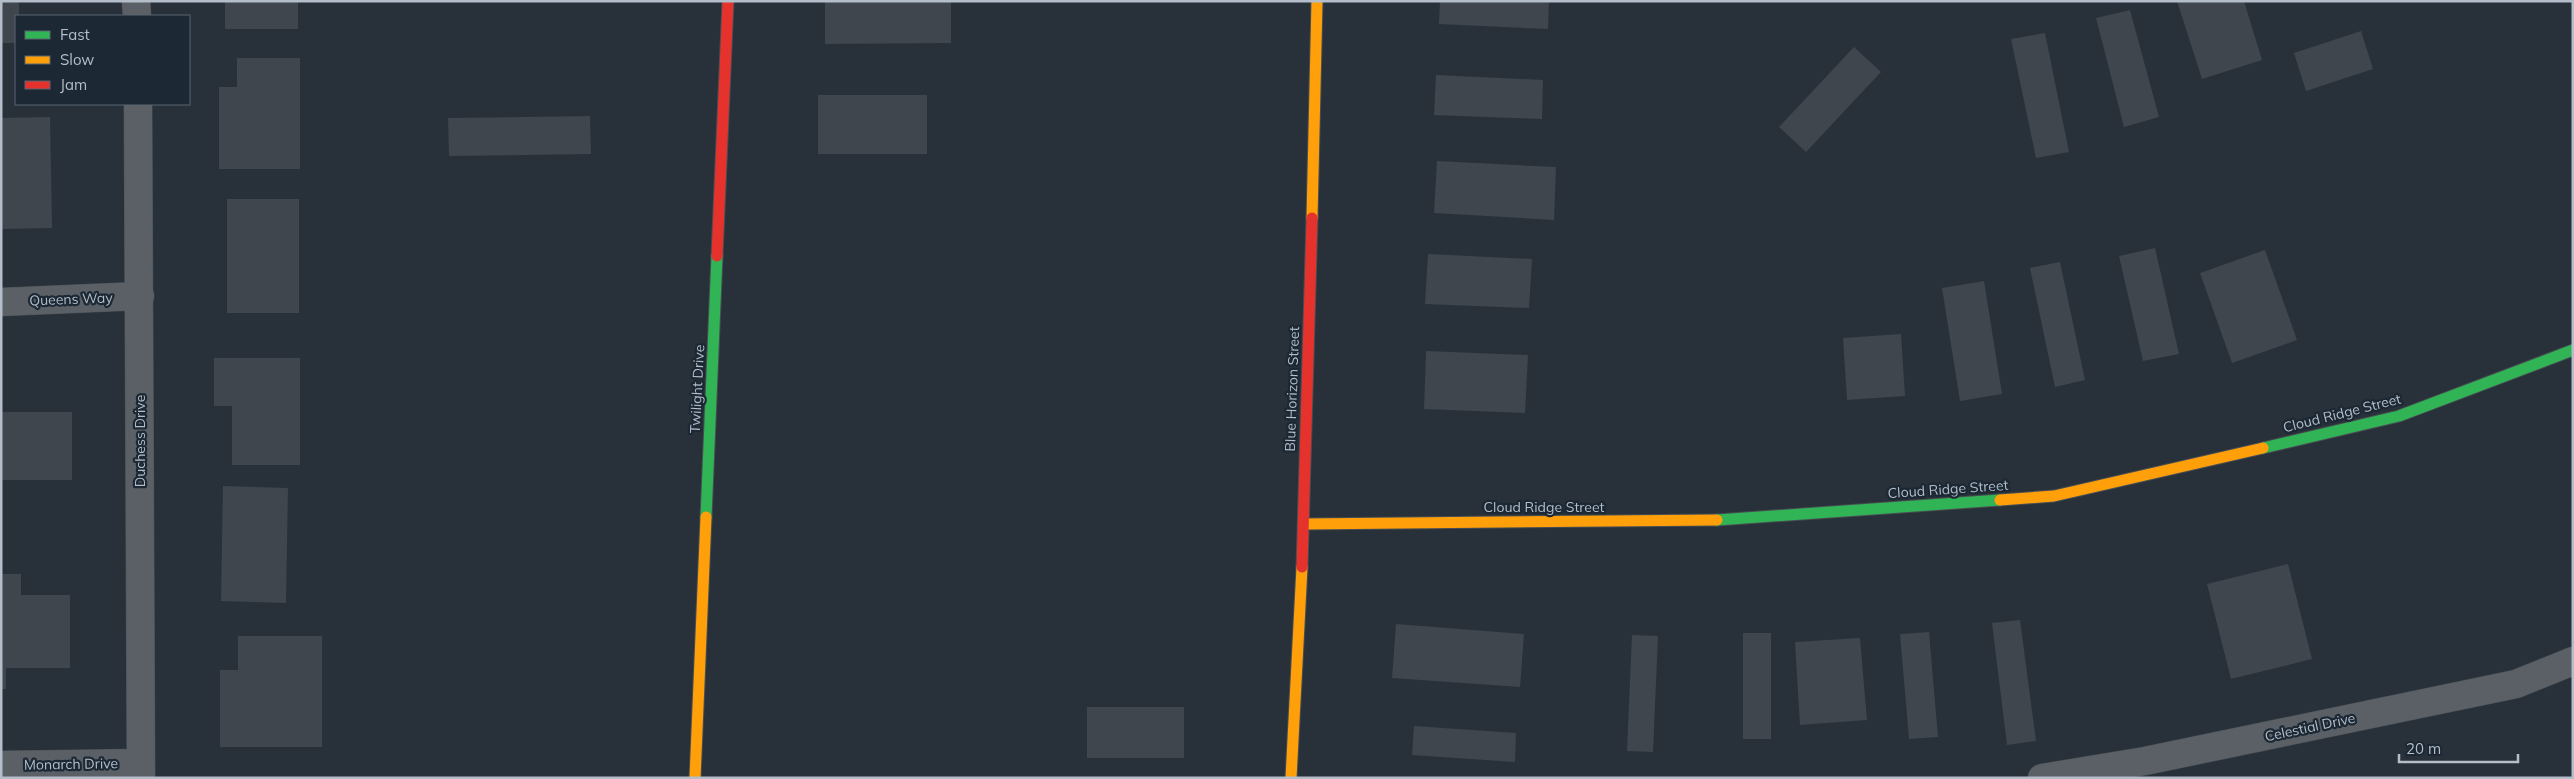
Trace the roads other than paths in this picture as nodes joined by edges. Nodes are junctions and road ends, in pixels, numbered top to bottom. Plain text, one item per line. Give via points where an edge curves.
1 (136, 1) edge
2 (728, 1) edge
3 (1317, 1) edge
4 (137, 15) edge
5 (138, 105) edge
6 (140, 296) junction
7 (1, 302) edge
8 (2573, 350) edge
9 (1304, 524) junction
10 (2573, 661) edge
11 (1, 765) edge
12 (141, 770) edge
13 (695, 778) edge
14 (1291, 778) edge
15 (2042, 778) edge

1 - 4 street
2 - 13 street, Twilight Drive
3 - 9 street, Blue Horizon Street
5 - 6 street, Duchess Drive
6 - 7 street, Queens Way
6 - 12 street, Duchess Drive
8 - 9 street, Cloud Ridge Street via 2399,416 2054,496 1705,521
9 - 14 street, Blue Horizon Street
10 - 15 street, Celestial Drive via 2516,684 2145,761
11 - 12 street, Monarch Drive

